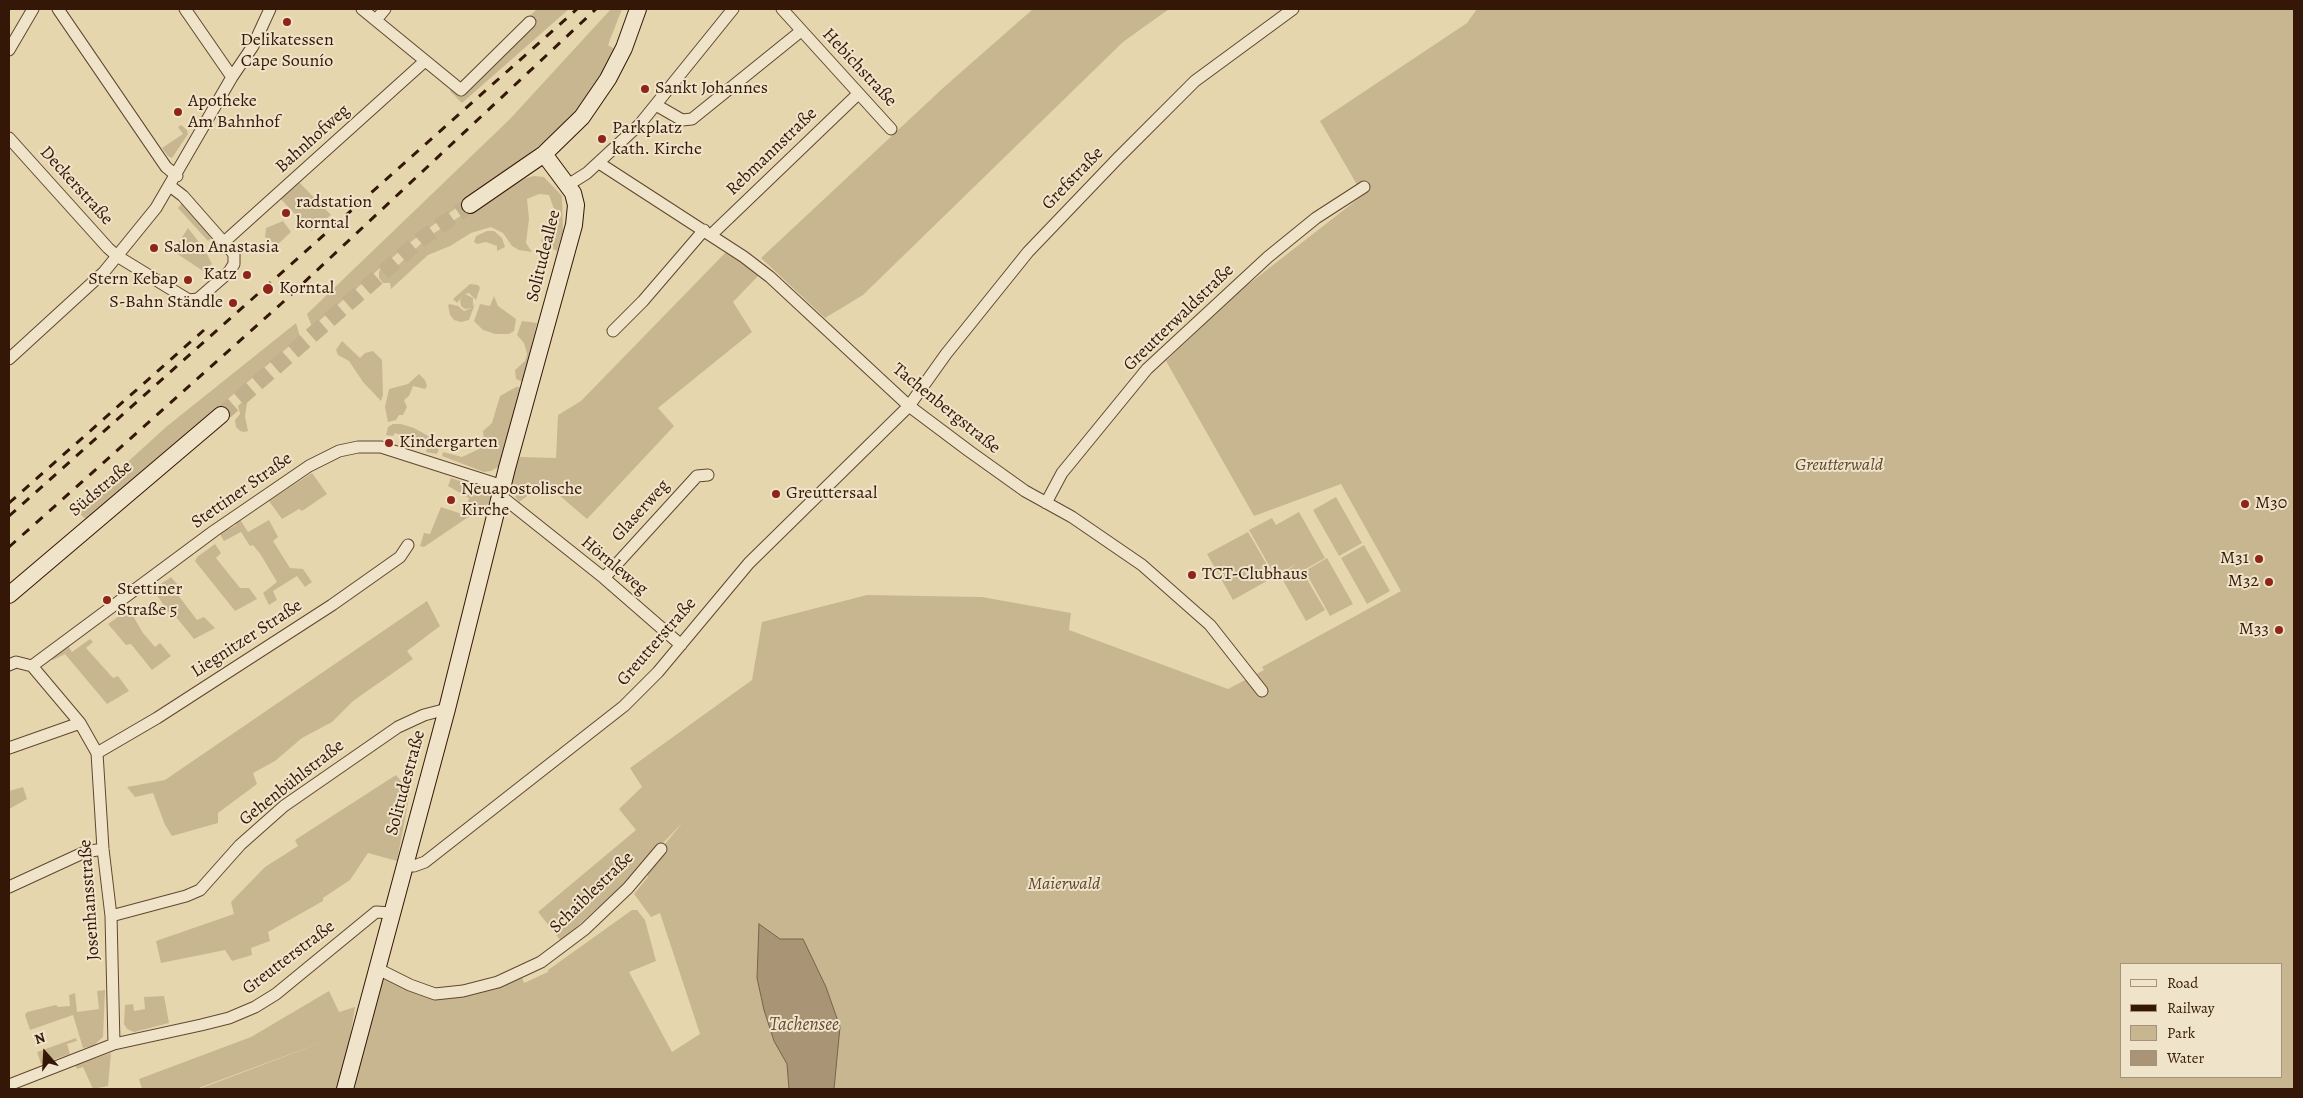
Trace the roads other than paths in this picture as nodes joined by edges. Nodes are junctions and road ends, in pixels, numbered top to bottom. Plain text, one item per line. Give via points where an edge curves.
1 (34, 9) edge
2 (58, 9) edge
3 (185, 9) edge
4 (270, 9) edge
5 (362, 9) edge
6 (385, 9) edge
7 (733, 9) edge
8 (782, 9) edge
9 (1293, 9) edge
10 (636, 16) edge
11 (376, 20) junction
12 (530, 22) dead end
13 (801, 31) junction
14 (9, 50) edge
15 (426, 61) junction
16 (232, 77) junction
17 (858, 94) junction
18 (656, 105) junction
19 (891, 128) dead end
20 (9, 138) edge
21 (544, 154) junction
22 (599, 163) junction
23 (176, 176) junction
24 (568, 185) junction
25 (170, 186) junction
26 (1364, 188) dead end
27 (470, 205) tunnel mouth
28 (707, 233) junction
29 (223, 243) junction
30 (117, 256) junction
31 (612, 331) dead end
32 (11, 351) edge
33 (909, 406) junction
34 (221, 415) tunnel mouth
35 (708, 475) dead end
36 (502, 491) junction
37 (1046, 502) junction
38 (408, 545) dead end
39 (604, 578) junction
40 (9, 595) edge
41 (681, 645) junction
42 (9, 664) edge
43 (32, 666) junction
44 (1262, 691) dead end
45 (447, 709) junction
46 (80, 723) junction
47 (9, 748) edge
48 (97, 753) junction
49 (660, 848) dead end
50 (103, 849) junction
51 (405, 866) junction
52 (9, 887) edge
53 (392, 913) junction
54 (111, 916) junction
55 (376, 968) junction
56 (114, 1044) junction
57 (9, 1085) edge
58 (345, 1089) edge

1 - 14 street
2 - 23 street via 166,167
3 - 16 street
4 - 16 street via 253,46
5 - 11 street
6 - 11 street
7 - 18 street
8 - 13 street, Hebichstraße
9 - 33 street, Grefstraße via 1195,81 1118,158 1028,252
10 - 21 main road via 624,48 601,90 582,117
11 - 15 street
12 - 15 street via 461,90
13 - 17 street, Hebichstraße
13 - 18 street via 692,119 682,120
15 - 29 street, Bahnhofweg
16 - 23 street
17 - 19 street, Hebichstraße
17 - 28 street, Rebmannstraße
18 - 22 street
20 - 30 street, Deckerstraße
21 - 24 main road, Solitudeallee
21 - 27 main road
22 - 24 street
22 - 28 street, Tachenbergstraße
23 - 25 street
24 - 36 main road, Solitudeallee via 576,205 574,225
25 - 29 street, Deckerstraße via 183,196
25 - 30 street
26 - 37 street, Greutterwaldstraße via 1316,218 1268,258 1147,369 1062,473
28 - 31 street, Rebmannstraße
28 - 33 street, Tachenbergstraße via 770,277
29 - 30 street, Deckerstraße via 234,254 234,264 198,299 189,300
30 - 32 street via 104,272
33 - 37 street, Tachenbergstraße via 990,466
33 - 41 street, Greutterstraße via 750,563
34 - 40 main road, Südstraße
35 - 39 street, Glaserweg via 697,476
36 - 39 street, Hörnleweg
36 - 43 street, Stettiner Straße via 381,447 339,451 309,466 214,531
36 - 45 main road, Solitudestraße
37 - 44 street, Tachenbergstraße via 1142,565 1210,625
38 - 48 street, Liegnitzer Straße via 400,557 324,610
39 - 41 street, Hörnleweg
41 - 51 street, Greutterstraße via 616,712 425,862
42 - 43 street via 16,662
43 - 46 street
45 - 51 main road, Solitudestraße
45 - 54 street, Gehenbühlstraße via 424,714 398,727 292,800 240,846 200,890
46 - 47 street
46 - 48 street
48 - 50 street, Josenhansstraße
49 - 55 street, Schaiblestraße via 628,888 585,928 540,962 498,982 436,994
50 - 52 street via 85,852
50 - 54 street, Josenhansstraße
51 - 53 main road, Solitudestraße
53 - 55 main road, Solitudestraße
53 - 56 street, Greutterstraße via 376,912 276,994 255,1007 201,1026
54 - 56 street, Josenhansstraße
55 - 58 main road, Solitudestraße
56 - 57 street, Greutterstraße

